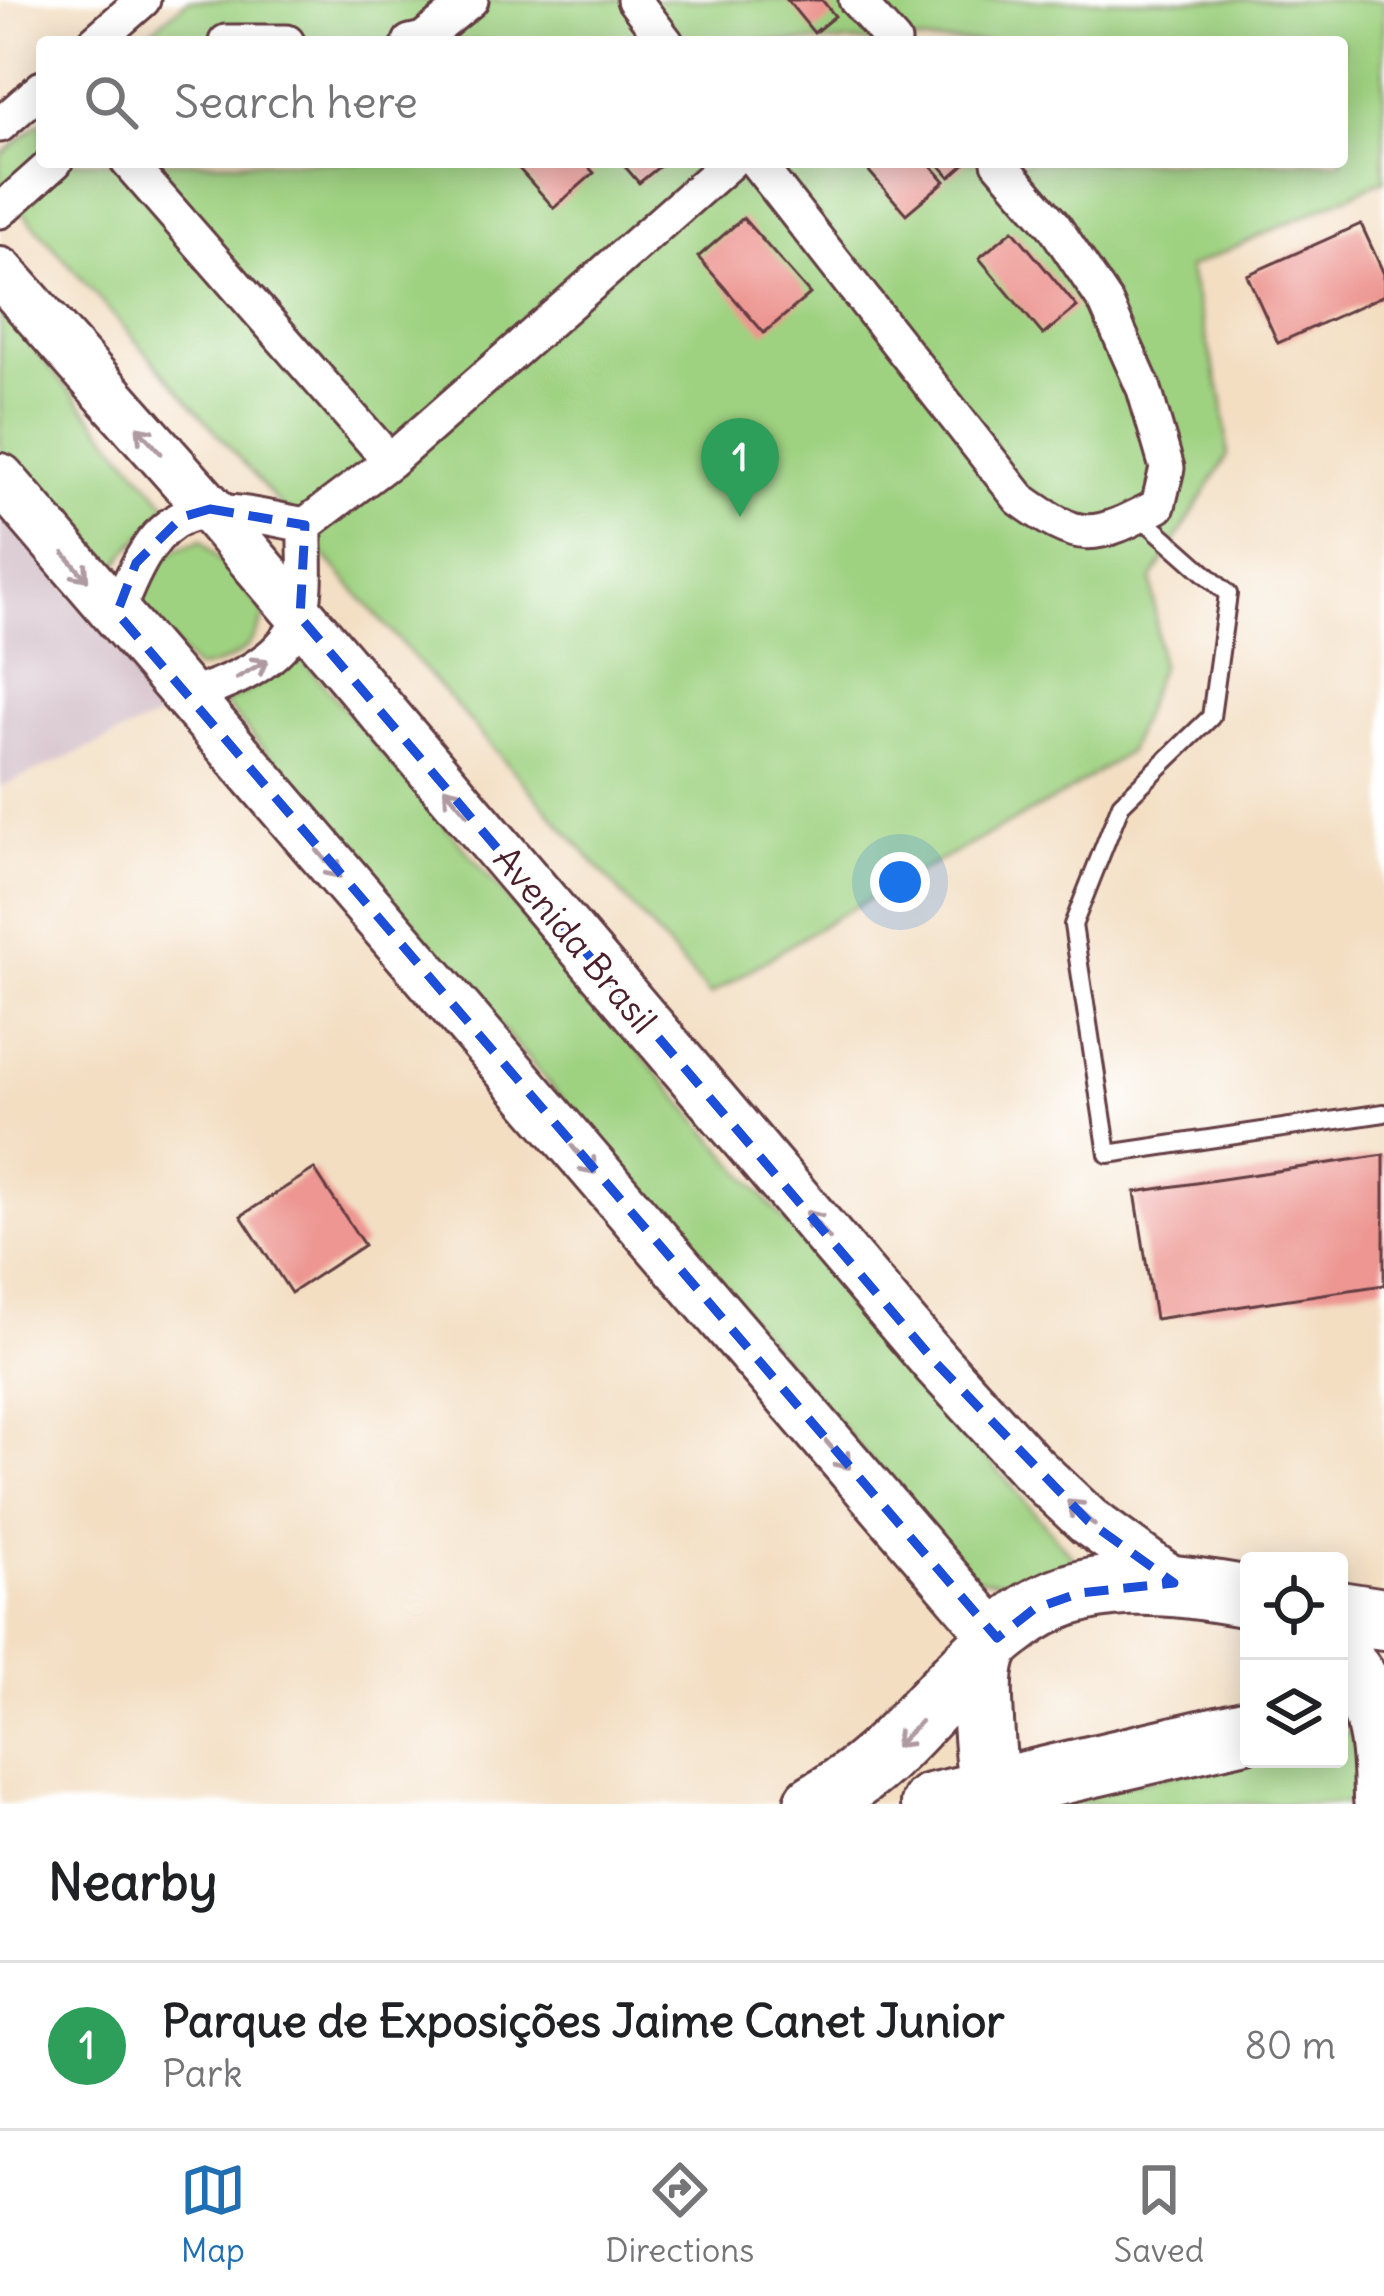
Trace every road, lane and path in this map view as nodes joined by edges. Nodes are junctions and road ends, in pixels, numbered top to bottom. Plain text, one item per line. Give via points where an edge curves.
1 (143, 0) edge
2 (471, 0) edge
3 (634, 0) edge
4 (856, 0) edge
5 (102, 36) edge
6 (427, 36) edge
7 (661, 36) edge
8 (886, 36) edge
9 (36, 93) edge
10 (0, 125) edge
11 (48, 168) edge
12 (133, 168) edge
13 (723, 168) edge
14 (761, 168) edge
15 (1004, 168) edge
16 (0, 211) edge
17 (0, 272) edge
18 (390, 461) junction
19 (0, 478) edge
20 (211, 509) junction
21 (1139, 515) junction
22 (304, 525) junction
23 (117, 614) junction
24 (300, 617) junction
25 (186, 697) junction
26 (1384, 1113) edge
27 (1220, 1594) edge
28 (1348, 1613) edge
29 (1384, 1619) edge
30 (992, 1644) junction
31 (1358, 1693) edge
32 (1240, 1732) edge
33 (993, 1796) edge
34 (1384, 1799) edge
35 (815, 1804) edge
36 (931, 1804) edge

1 - 5 street
2 - 6 street
3 - 7 street
4 - 8 street
9 - 10 street
11 - 16 street
12 - 18 street
13 - 18 street
14 - 21 street via 1020,499 1062,530 1110,530
15 - 21 street via 1106,303 1144,389 1167,468 1158,506
20 -> 17 main road, Avenida Brasil
18 - 22 street
19 -> 23 main road
20 - 22 street
20 - 23 street via 158,533 136,563
20 - 24 main road, Avenida Brasil
21 - 26 lane via 1228,594 1211,717 1121,804 1073,925 1108,1154
22 - 24 street
23 - 25 main road
25 -> 24 street via 273,657
27 -> 24 main road, Avenida Brasil via 1088,1521 1031,1467
25 -> 30 main road
27 - 30 highway via 1129,1584 1079,1593 1034,1609
28 - 29 highway
30 - 33 highway via 981,1683
30 -> 35 highway via 898,1745
31 - 34 highway via 1383,1735
32 - 33 highway
33 - 36 highway

